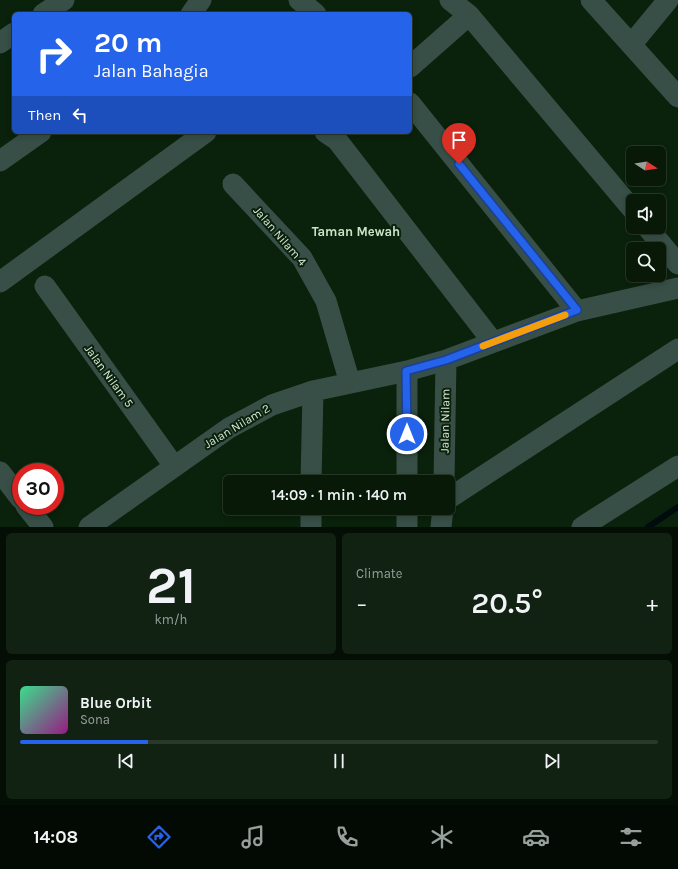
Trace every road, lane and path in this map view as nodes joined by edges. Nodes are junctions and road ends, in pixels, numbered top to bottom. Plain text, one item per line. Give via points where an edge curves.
1 (64, 0) edge
2 (201, 0) edge
3 (299, 0) edge
4 (450, 0) edge
5 (591, 0) edge
6 (668, 0) edge
7 (46, 12) edge
8 (192, 12) edge
9 (314, 12) edge
10 (469, 15) junction
11 (12, 35) edge
12 (0, 43) edge
13 (631, 45) junction
14 (412, 65) edge
15 (678, 97) edge
16 (412, 105) edge
17 (38, 134) edge
18 (203, 134) edge
19 (336, 135) edge
20 (0, 161) edge
21 (233, 184) dead end
22 (626, 202) edge
23 (653, 234) edge
24 (678, 264) edge
25 (0, 282) edge
26 (45, 286) dead end
27 (678, 288) edge
28 (577, 310) junction
29 (493, 342) junction
30 (678, 349) edge
31 (446, 360) junction
32 (406, 371) junction
33 (350, 383) junction
34 (313, 391) junction
35 (174, 466) junction
36 (678, 466) edge
37 (0, 472) edge
38 (312, 475) edge
39 (407, 475) edge
40 (444, 475) edge
41 (12, 487) edge
42 (455, 494) edge
43 (33, 515) edge
44 (311, 515) edge
45 (407, 515) edge
46 (442, 515) edge
47 (43, 527) edge
48 (89, 527) edge
49 (310, 527) edge
50 (408, 527) edge
51 (441, 527) edge
52 (582, 527) edge

1 - 7 street
2 - 8 street
3 - 9 street
4 - 10 street
5 - 13 street
6 - 13 street
10 - 14 street
10 - 22 street
11 - 12 street
13 - 15 street
16 - 28 street
17 - 20 street
18 - 25 street
19 - 29 street
21 - 33 street, Jalan Nilam 4 via 302,258 326,301
23 - 24 street
26 - 35 street, Jalan Nilam 5
27 - 28 street, Jalan Nilam 2
28 - 29 street, Jalan Nilam 2
29 - 31 street, Jalan Nilam 2
30 - 42 street
31 - 32 street, Jalan Nilam 2
31 - 40 street, Jalan Nilam
32 - 33 street, Jalan Nilam 2
32 - 39 street
33 - 34 street, Jalan Nilam 2
34 - 35 street, Jalan Nilam 2 via 272,405 229,428
34 - 38 street
35 - 48 street, Jalan Nilam 2
36 - 52 street
37 - 41 street
43 - 47 street
44 - 49 street
45 - 50 street
46 - 51 street

